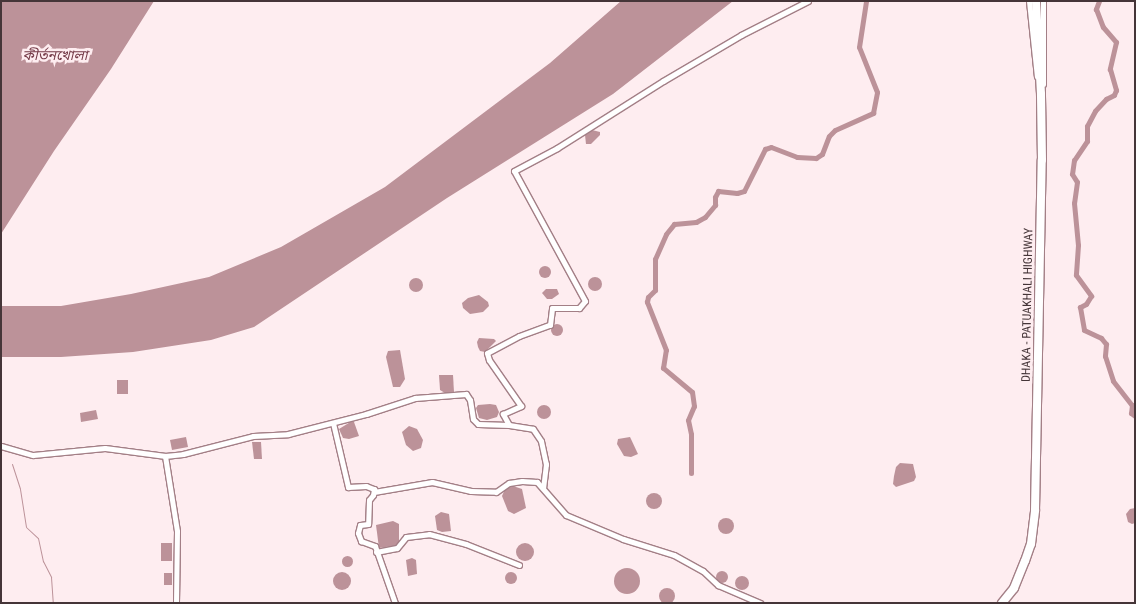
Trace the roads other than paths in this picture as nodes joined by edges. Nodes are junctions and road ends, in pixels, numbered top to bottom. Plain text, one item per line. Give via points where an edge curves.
1 (808, 1) edge
2 (1029, 1) edge
3 (1036, 1) edge
4 (1043, 1) edge
5 (1042, 94) junction
6 (333, 423) junction
7 (509, 425) junction
8 (1, 446) edge
9 (165, 456) junction
10 (543, 488) junction
11 (374, 492) junction
12 (376, 552) junction
13 (519, 565) dead end
14 (176, 603) edge
15 (395, 603) edge
16 (760, 603) edge
17 (1002, 603) edge

1 - 7 street via 663,80 557,148 514,171 585,301 579,308 552,308 550,325 519,336 487,353 521,406 503,414
2 - 5 street via 1037,77
3 - 5 highway, DHAKA - PATUAKHALI HIGHWAY
4 - 5 street
5 - 17 highway, DHAKA - PATUAKHALI HIGHWAY via 1035,510 1031,544 1025,561 1014,588
6 - 7 street via 415,398 466,394 473,419 478,424
6 - 9 street via 288,434 253,436
6 - 11 street via 348,487 370,487
7 - 10 street via 533,429 541,441 546,464
8 - 9 street via 33,455 105,448
9 - 14 street via 177,531
10 - 11 street via 537,482 522,481 509,483 496,492 471,491 432,482
10 - 16 street via 566,515 623,539 674,555 703,571 718,585
11 - 12 street via 369,500 368,524 360,525 358,534 361,540 374,546
12 - 13 street via 398,548 406,537 429,534 466,544
12 - 15 street

